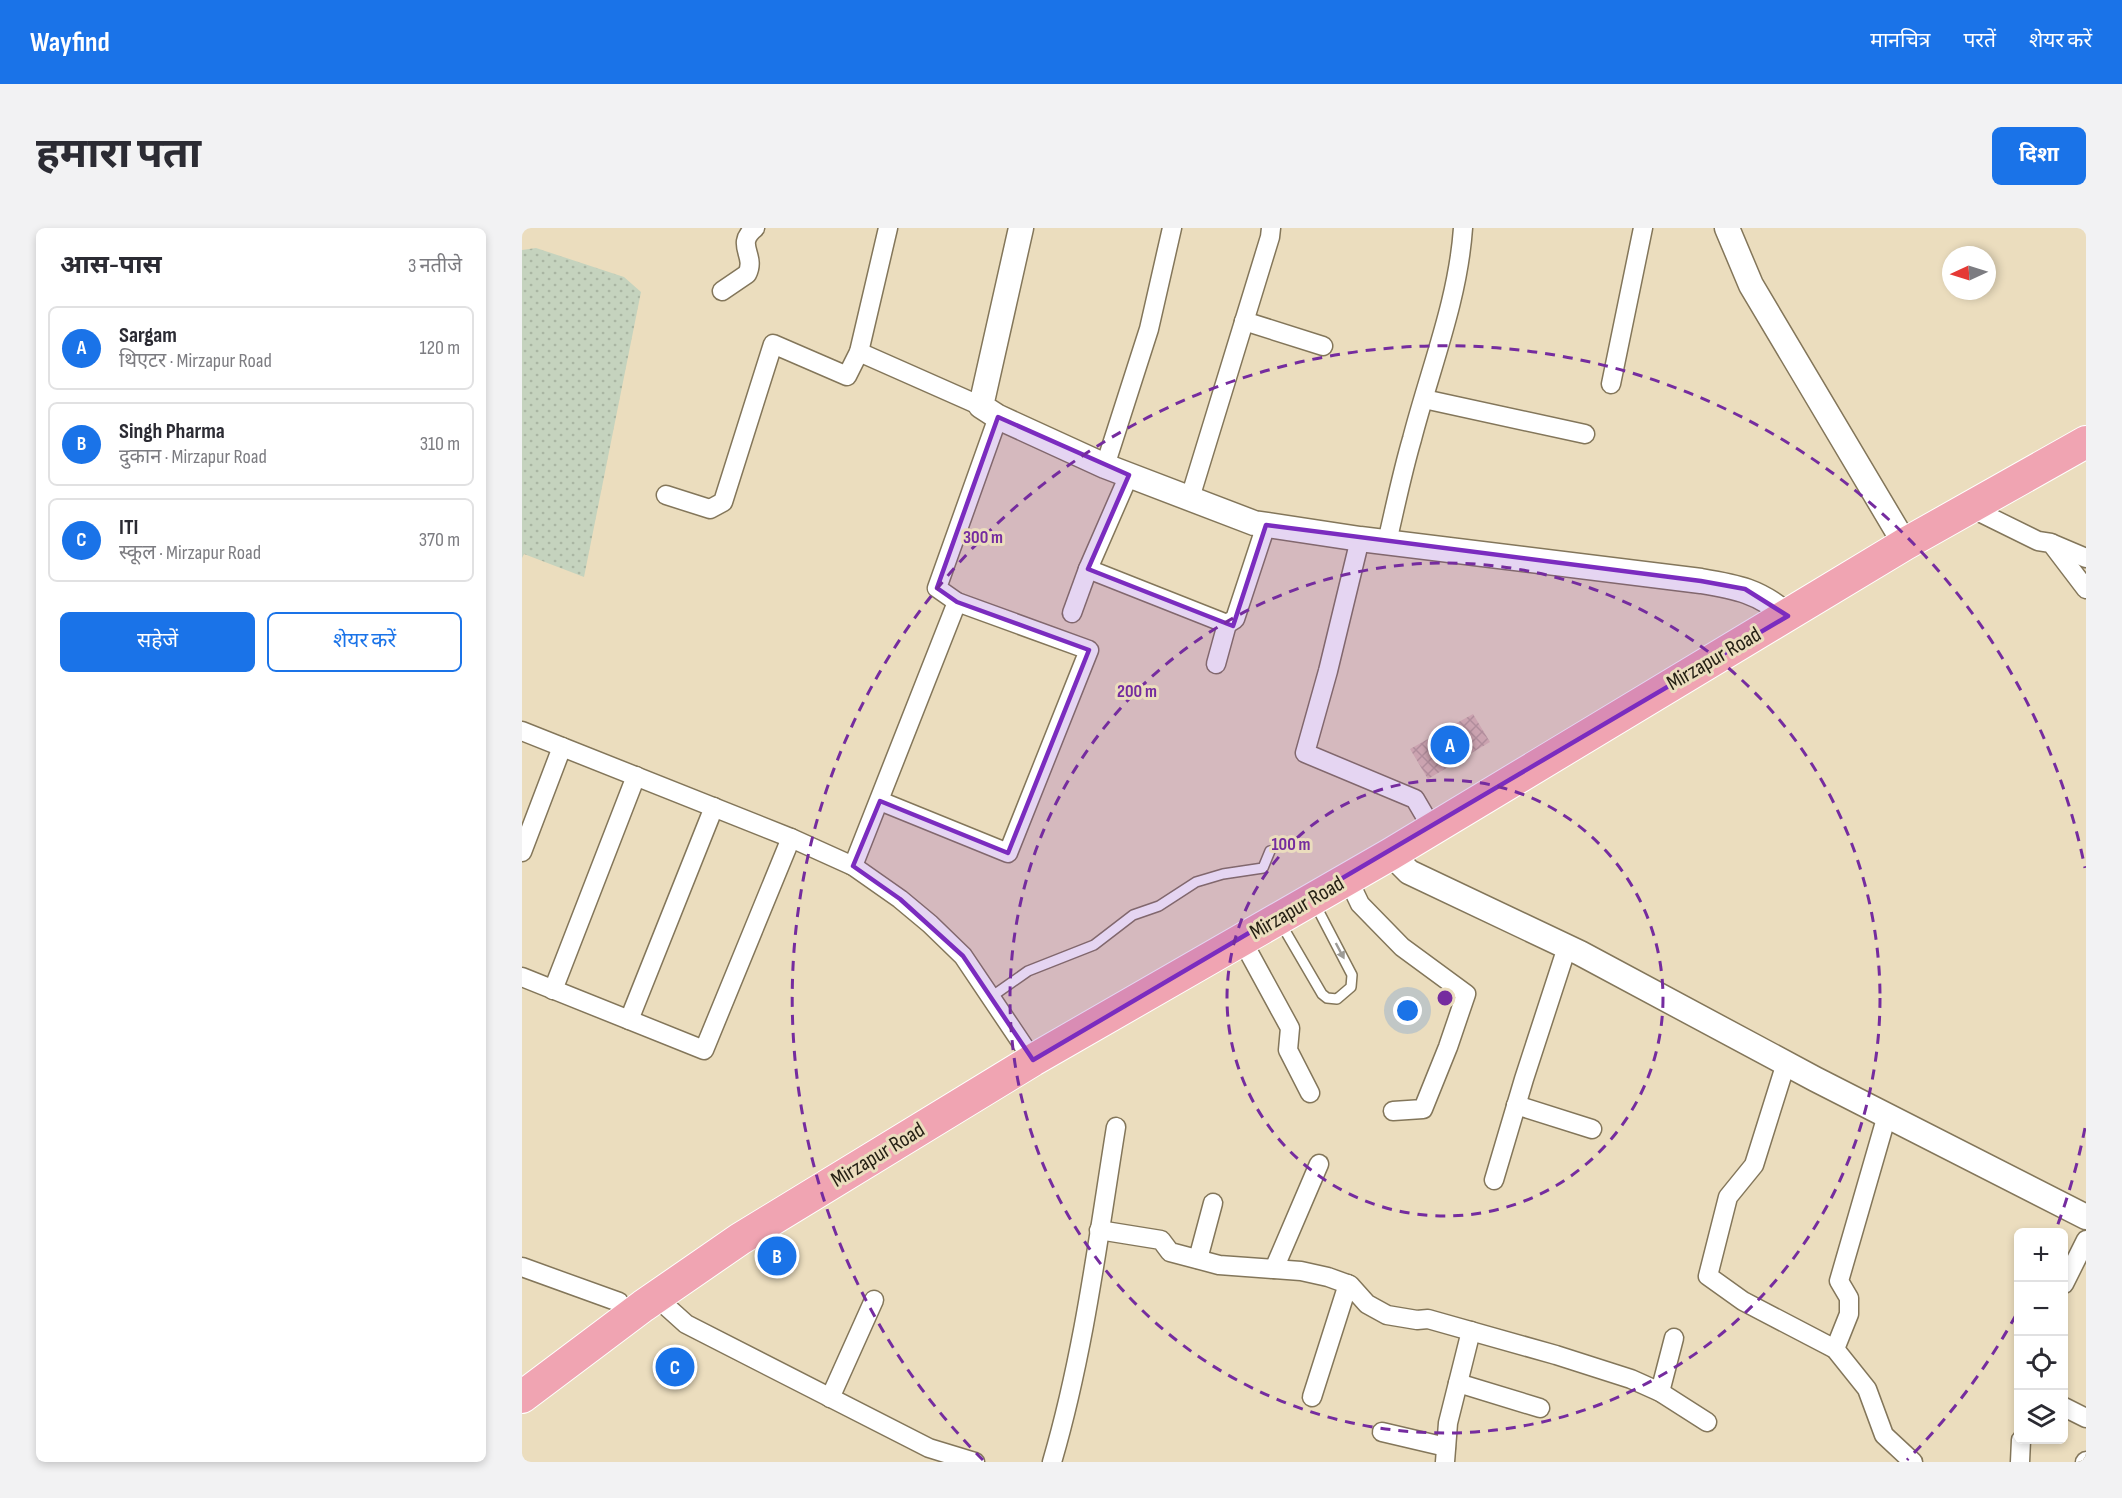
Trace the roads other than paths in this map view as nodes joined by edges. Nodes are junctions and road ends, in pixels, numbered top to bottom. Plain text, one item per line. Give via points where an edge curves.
1 (755, 228) edge
2 (888, 228) edge
3 (1021, 228) edge
4 (1172, 228) edge
5 (1271, 228) edge
6 (1463, 228) edge
7 (1643, 228) edge
8 (1727, 228) edge
9 (722, 291) dead end
10 (1244, 321) junction
11 (1323, 346) dead end
12 (859, 352) junction
13 (1611, 384) dead end
14 (1425, 399) junction
15 (989, 411) junction
16 (2086, 420) edge
17 (1585, 434) dead end
18 (2086, 442) edge
19 (1105, 466) junction
20 (1129, 475) junction
21 (666, 495) dead end
22 (1190, 498) junction
23 (1971, 508) junction
24 (1266, 525) junction
25 (1900, 537) junction
26 (1360, 539) junction
27 (1387, 542) junction
28 (2051, 543) junction
29 (2086, 558) edge
30 (1088, 569) junction
31 (2086, 590) edge
32 (957, 602) junction
33 (1782, 610) junction
34 (1072, 613) dead end
35 (1227, 624) junction
36 (1216, 664) dead end
37 (522, 731) edge
38 (562, 747) junction
39 (636, 776) junction
40 (880, 801) junction
41 (714, 807) junction
42 (1428, 820) junction
43 (791, 838) junction
44 (1270, 850) dead end
45 (522, 852) edge
46 (1391, 854) junction
47 (853, 866) junction
48 (1348, 879) junction
49 (1312, 899) junction
50 (1278, 919) junction
51 (1242, 940) junction
52 (1567, 947) junction
53 (522, 977) edge
54 (553, 990) junction
55 (991, 997) junction
56 (629, 1020) junction
57 (1028, 1053) junction
58 (1785, 1063) junction
59 (1311, 1093) dead end
60 (1516, 1105) junction
61 (1393, 1111) dead end
62 (1887, 1115) junction
63 (1116, 1127) dead end
64 (1592, 1129) dead end
65 (1319, 1164) dead end
66 (1494, 1180) dead end
67 (1213, 1203) dead end
68 (2086, 1216) edge
69 (1099, 1230) junction
70 (2086, 1240) edge
71 (1198, 1259) junction
72 (522, 1268) edge
73 (1274, 1269) junction
74 (2065, 1282) edge
75 (1348, 1284) junction
76 (656, 1297) junction
77 (874, 1300) dead end
78 (619, 1302) junction
79 (1471, 1330) junction
80 (1674, 1338) dead end
81 (1835, 1349) junction
82 (522, 1373) edge
83 (1458, 1383) junction
84 (1660, 1392) junction
85 (522, 1397) edge
86 (1312, 1397) dead end
87 (830, 1398) junction
88 (1540, 1408) dead end
89 (2068, 1409) edge
90 (2086, 1418) edge
91 (1707, 1422) dead end
92 (1382, 1432) dead end
93 (2021, 1444) edge
94 (1446, 1454) edge
95 (975, 1462) edge
96 (1052, 1462) edge
97 (1913, 1462) edge
98 (2020, 1462) edge

1 - 9 street via 745,243 750,262 747,274
2 - 12 street
3 - 15 street
4 - 19 street via 1149,328
5 - 10 street
6 - 14 street via 1457,276
7 - 13 street
8 - 25 street via 1751,285
10 - 11 street
10 - 22 street
12 - 15 street
12 - 21 street via 847,376 773,344 723,502 710,509
14 - 17 street
14 - 27 street
15 - 19 street
15 - 32 street via 937,588
16 - 25 highway, Mirzapur Road
18 - 23 highway, Mirzapur Road
19 - 20 street
20 - 22 street
20 - 30 street
22 - 24 street
23 - 25 highway, Mirzapur Road
23 - 28 street via 2038,541
24 - 26 street
24 - 35 street via 1235,620
25 - 33 highway, Mirzapur Road
26 - 27 street
26 - 42 street via 1305,753 1415,799
27 - 33 street via 1701,581 1745,589
28 - 29 street
28 - 31 street
30 - 34 street
30 - 35 street
32 - 40 street
32 - 40 street via 1089,650 1008,853
33 - 42 highway, Mirzapur Road
35 - 36 street
37 - 38 street
38 - 39 street
38 - 45 street
39 - 41 street
39 - 54 street
40 - 47 street
41 - 43 street
41 - 56 street
42 - 46 highway, Mirzapur Road
42 - 57 highway, Mirzapur Road via 1154,971
43 - 47 street
43 - 56 street via 704,1050
44 - 55 lane via 1263,868 1196,882 1159,906 1133,915 1094,945 1028,971
46 - 48 highway, Mirzapur Road
46 - 52 street via 1409,872
47 - 55 street via 930,924 963,956
48 - 49 highway, Mirzapur Road
48 - 61 street via 1360,904 1402,947 1466,994 1423,1109
49 - 50 highway, Mirzapur Road
49 -> 50 lane via 1351,970 1351,987 1343,996 1331,1000 1322,994
50 - 51 highway, Mirzapur Road
51 - 57 highway, Mirzapur Road
51 - 59 street via 1290,1028 1288,1050
52 - 58 street
52 - 60 street
53 - 54 street
54 - 56 street
55 - 57 street
57 - 76 highway, Mirzapur Road
57 - 78 highway, Mirzapur Road via 825,1164
58 - 62 street
58 - 81 street via 1754,1165 1728,1197 1708,1276 1743,1301
60 - 64 street
60 - 66 street
62 - 68 street
62 - 81 street via 1839,1281 1849,1298 1849,1314
63 - 69 street
65 - 73 street
67 - 71 street
69 - 71 street via 1161,1240 1170,1252
69 - 96 street via 1085,1325
70 - 74 street
71 - 73 street via 1219,1265
72 - 78 street
73 - 75 street via 1301,1271
75 - 79 street via 1367,1304 1388,1315 1428,1319
75 - 86 street
76 - 85 highway, Mirzapur Road
76 - 87 street via 686,1324
77 - 87 street
78 - 82 highway, Mirzapur Road
79 - 83 street
79 - 84 street via 1631,1379
80 - 84 street
81 - 97 street via 1867,1389 1884,1435
83 - 88 street
83 - 94 street via 1448,1423
84 - 91 street
87 - 95 street via 929,1448
89 - 90 street
92 - 94 street
93 - 98 street

